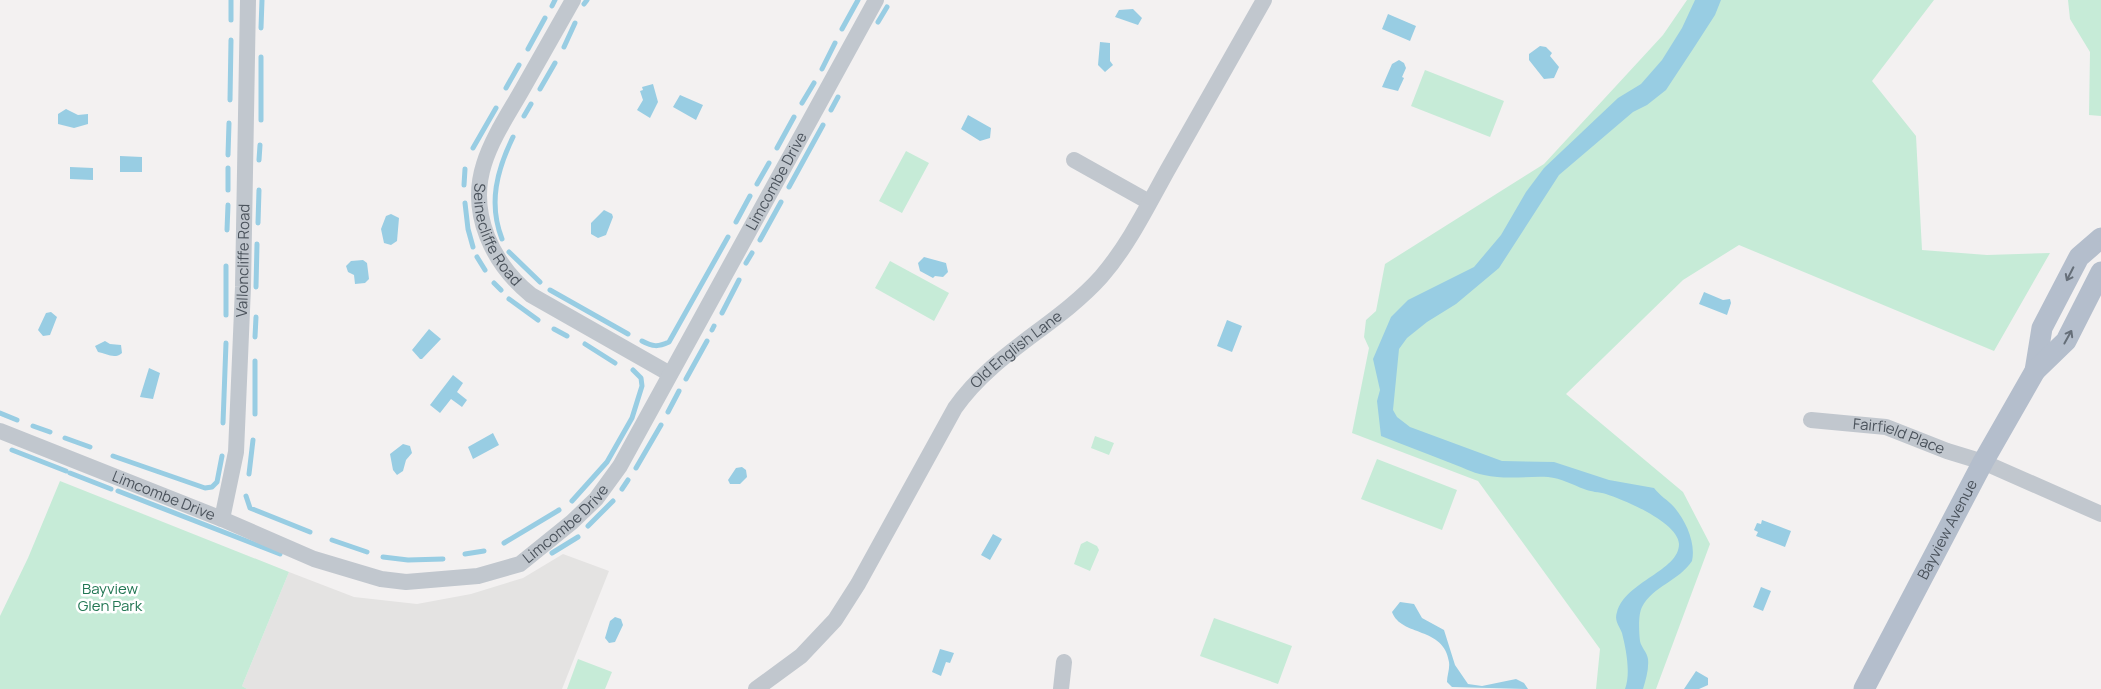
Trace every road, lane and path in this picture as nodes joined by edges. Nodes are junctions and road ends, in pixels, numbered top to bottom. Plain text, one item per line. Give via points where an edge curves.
1 (248, 0) edge
2 (573, 0) edge
3 (876, 0) edge
4 (1264, 0) edge
5 (1074, 160) dead end
6 (1149, 202) junction
7 (2101, 238) edge
8 (2101, 272) edge
9 (2035, 371) junction
10 (670, 374) junction
11 (1811, 420) dead end
12 (0, 432) edge
13 (1983, 462) junction
14 (2101, 514) edge
15 (222, 519) junction
16 (1064, 662) dead end
17 (756, 689) edge
18 (1061, 689) edge
19 (1864, 689) edge

1 - 15 street, Valloncliffe Road via 236,452
2 - 10 street, Seinecliffe Road via 506,118 484,164 480,184 483,226 501,265 512,280 531,296
3 - 10 street, Limcombe Drive
4 - 6 street, Old English Lane
5 - 6 street
6 - 17 street, Old English Lane via 1111,264 1093,285 969,388 836,620 803,653
7 -> 9 main road, Bayview Avenue via 2079,257 2042,328
9 -> 8 main road, Bayview Avenue via 2066,341
9 - 13 main road, Bayview Avenue
10 - 15 street, Limcombe Drive via 620,466 596,499 520,564 478,576 406,582 380,579 314,559
11 - 13 street, Fairfield Place via 1886,428
12 - 15 street, Limcombe Drive
13 - 14 street, Fairfield Place
13 - 19 main road, Bayview Avenue
16 - 18 street

